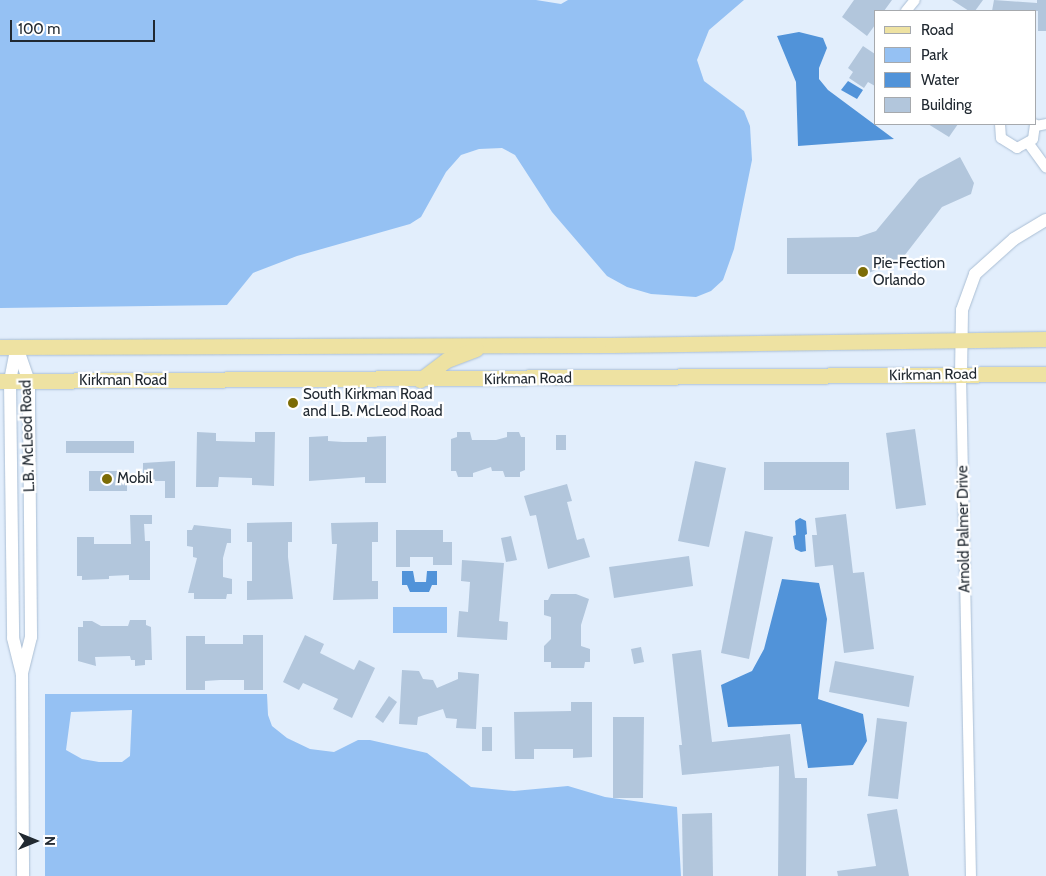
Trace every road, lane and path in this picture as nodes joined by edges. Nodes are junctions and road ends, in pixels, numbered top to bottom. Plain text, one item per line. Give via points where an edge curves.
1 (915, 0) edge
2 (907, 10) edge
3 (1000, 125) edge
4 (1039, 125) edge
5 (1029, 144) junction
6 (1046, 167) edge
7 (1046, 220) edge
8 (1046, 340) edge
9 (961, 341) junction
10 (485, 346) junction
11 (0, 347) edge
12 (17, 347) junction
13 (1046, 374) edge
14 (961, 375) junction
15 (420, 380) junction
16 (5, 381) edge
17 (28, 381) junction
18 (22, 674) junction
19 (23, 876) edge
20 (971, 876) edge

1 - 2 street
3 - 5 street via 998,132 1005,144 1017,148
4 - 5 street
5 - 6 street
7 - 9 street, Arnold Palmer Drive via 1014,239 975,274 964,300
8 - 9 main road
9 - 10 main road
9 - 14 street, Arnold Palmer Drive
10 - 12 main road
10 - 15 main road via 447,360
11 - 12 main road
12 - 16 street, L.B. McLeod Road
12 - 17 street, L.B. McLeod Road
13 - 14 main road, Kirkman Road
14 - 15 main road, Kirkman Road
14 - 20 street, Arnold Palmer Drive
15 - 17 main road, Kirkman Road
16 - 17 main road, Kirkman Road
16 - 18 street, L.B. McLeod Road via 13,638
17 - 18 street, L.B. McLeod Road via 31,636
18 - 19 street, L.B. McLeod Road

